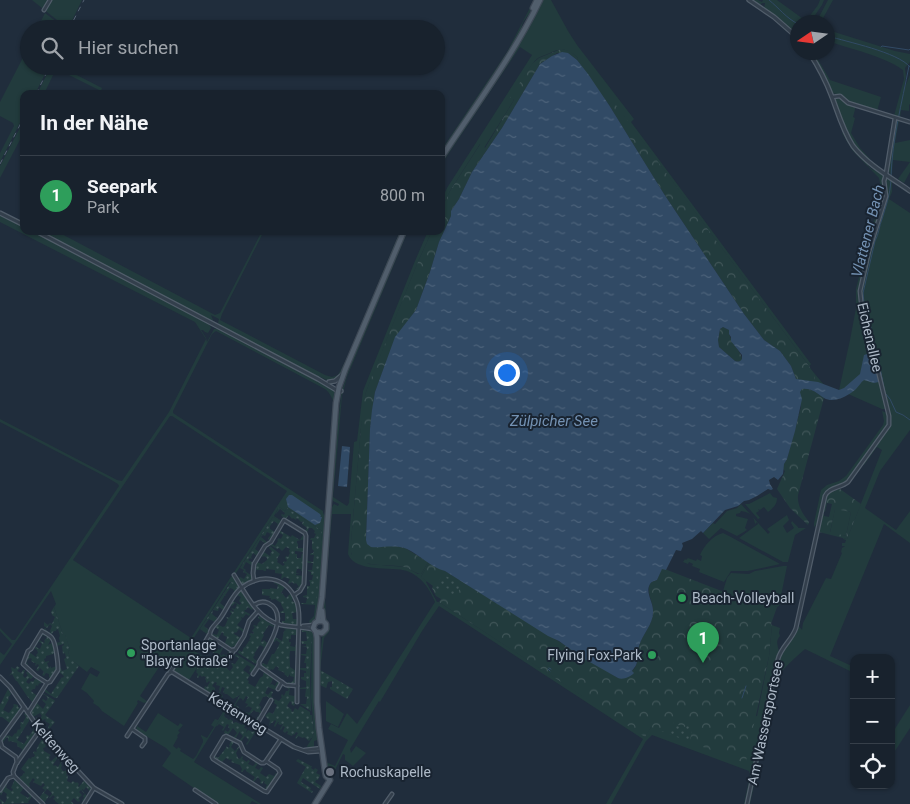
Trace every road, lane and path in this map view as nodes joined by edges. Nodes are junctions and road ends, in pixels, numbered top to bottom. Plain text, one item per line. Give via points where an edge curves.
1 (50, 0) edge
2 (538, 0) edge
3 (749, 0) edge
4 (44, 10) dead end
5 (790, 31) edge
6 (814, 60) edge
7 (832, 97) junction
8 (897, 118) junction
9 (910, 122) edge
10 (445, 152) edge
11 (889, 176) junction
12 (910, 190) edge
13 (0, 213) edge
14 (20, 223) edge
15 (44, 235) edge
16 (402, 235) edge
17 (358, 342) junction
18 (349, 361) junction
19 (318, 379) junction
20 (328, 382) junction
21 (340, 390) junction
22 (888, 412) joint
23 (234, 575) dead end
24 (254, 581) junction
25 (242, 587) junction
26 (294, 595) junction
27 (254, 605) junction
28 (258, 611) junction
29 (277, 624) junction
30 (317, 626) junction
31 (299, 627) junction
32 (322, 633) junction
33 (210, 635) junction
34 (204, 644) dead end
35 (234, 650) junction
36 (228, 659) dead end
37 (317, 662) junction
38 (259, 665) junction
39 (174, 666) dead end
40 (169, 673) junction
41 (253, 674) dead end
42 (0, 678) edge
43 (282, 682) junction
44 (47, 683) junction
45 (297, 686) junction
46 (278, 689) dead end
47 (272, 700) dead end
48 (297, 702) dead end
49 (24, 708) junction
50 (28, 713) junction
51 (257, 724) junction
52 (132, 729) junction
53 (40, 730) junction
54 (221, 732) dead end
55 (127, 736) dead end
56 (228, 737) junction
57 (281, 739) junction
58 (0, 740) edge
59 (142, 746) dead end
60 (321, 750) junction
61 (266, 762) junction
62 (16, 764) junction
63 (14, 776) junction
64 (94, 788) junction
65 (0, 790) edge
66 (195, 790) dead end
67 (392, 794) dead end
68 (43, 804) edge
69 (84, 804) edge
70 (122, 804) edge
71 (216, 804) edge
72 (315, 804) edge
73 (385, 804) edge
74 (747, 804) edge

1 - 4 street
2 - 10 main road via 506,61
3 - 5 street
6 - 7 street
7 - 8 street via 840,96 848,103
7 - 11 street via 853,145
8 - 9 street
8 - 11 street, Eichenallee
11 - 12 street
11 - 22 street, Eichenallee via 884,181 886,196 870,245 860,294
13 - 14 street
15 - 19 street
16 - 17 main road
17 - 18 main road
17 - 21 main road
18 - 20 street via 340,378
18 - 21 main road
19 - 20 street
19 - 21 street
20 - 21 street
21 - 30 main road
22 - 74 street, Am Wassersportsee via 890,423 887,429 848,482 826,493 796,628 779,655
23 - 25 street
24 - 25 street
24 - 26 street via 278,580
24 - 26 street via 254,564 284,520 306,536 304,584
25 - 27 street
25 - 33 street
26 - 31 street
27 - 28 street
27 - 29 street via 264,602 273,606 278,614
28 - 29 street
28 - 35 street via 249,620 244,636
29 - 31 street
29 - 38 street
30 - 31 street
30 - 32 main road
30 - 32 main road via 326,627
30 - 37 main road
31 - 45 street
32 - 37 main road
33 - 34 street
33 - 35 street
35 - 36 street
37 - 60 main road
38 - 41 street
38 - 43 street
39 - 40 street
40 - 51 street, Kettenweg
40 - 52 street
42 - 49 street, Keltenweg
43 - 45 street
43 - 46 street
44 - 44 street via 59,668 52,638 42,631 23,664
44 - 50 street
45 - 48 street
47 - 51 street
49 - 50 street, Keltenweg
49 - 58 street
50 - 53 street, Keltenweg
51 - 57 street, Kettenweg
52 - 55 street
52 - 59 street via 145,738
53 - 62 street
53 - 64 street, Keltenweg
54 - 56 street
56 - 61 street via 240,743 243,751 261,763
56 - 61 street via 224,737 213,759 266,792 280,773
57 - 60 street, Kettenweg via 304,751
57 - 61 street
58 - 62 street via 2,747 16,757
60 - 72 main road via 326,781 324,791
62 - 63 street
63 - 65 street via 8,778
63 - 68 street
64 - 69 street
64 - 70 street, Keltenweg
66 - 71 street
67 - 73 street

